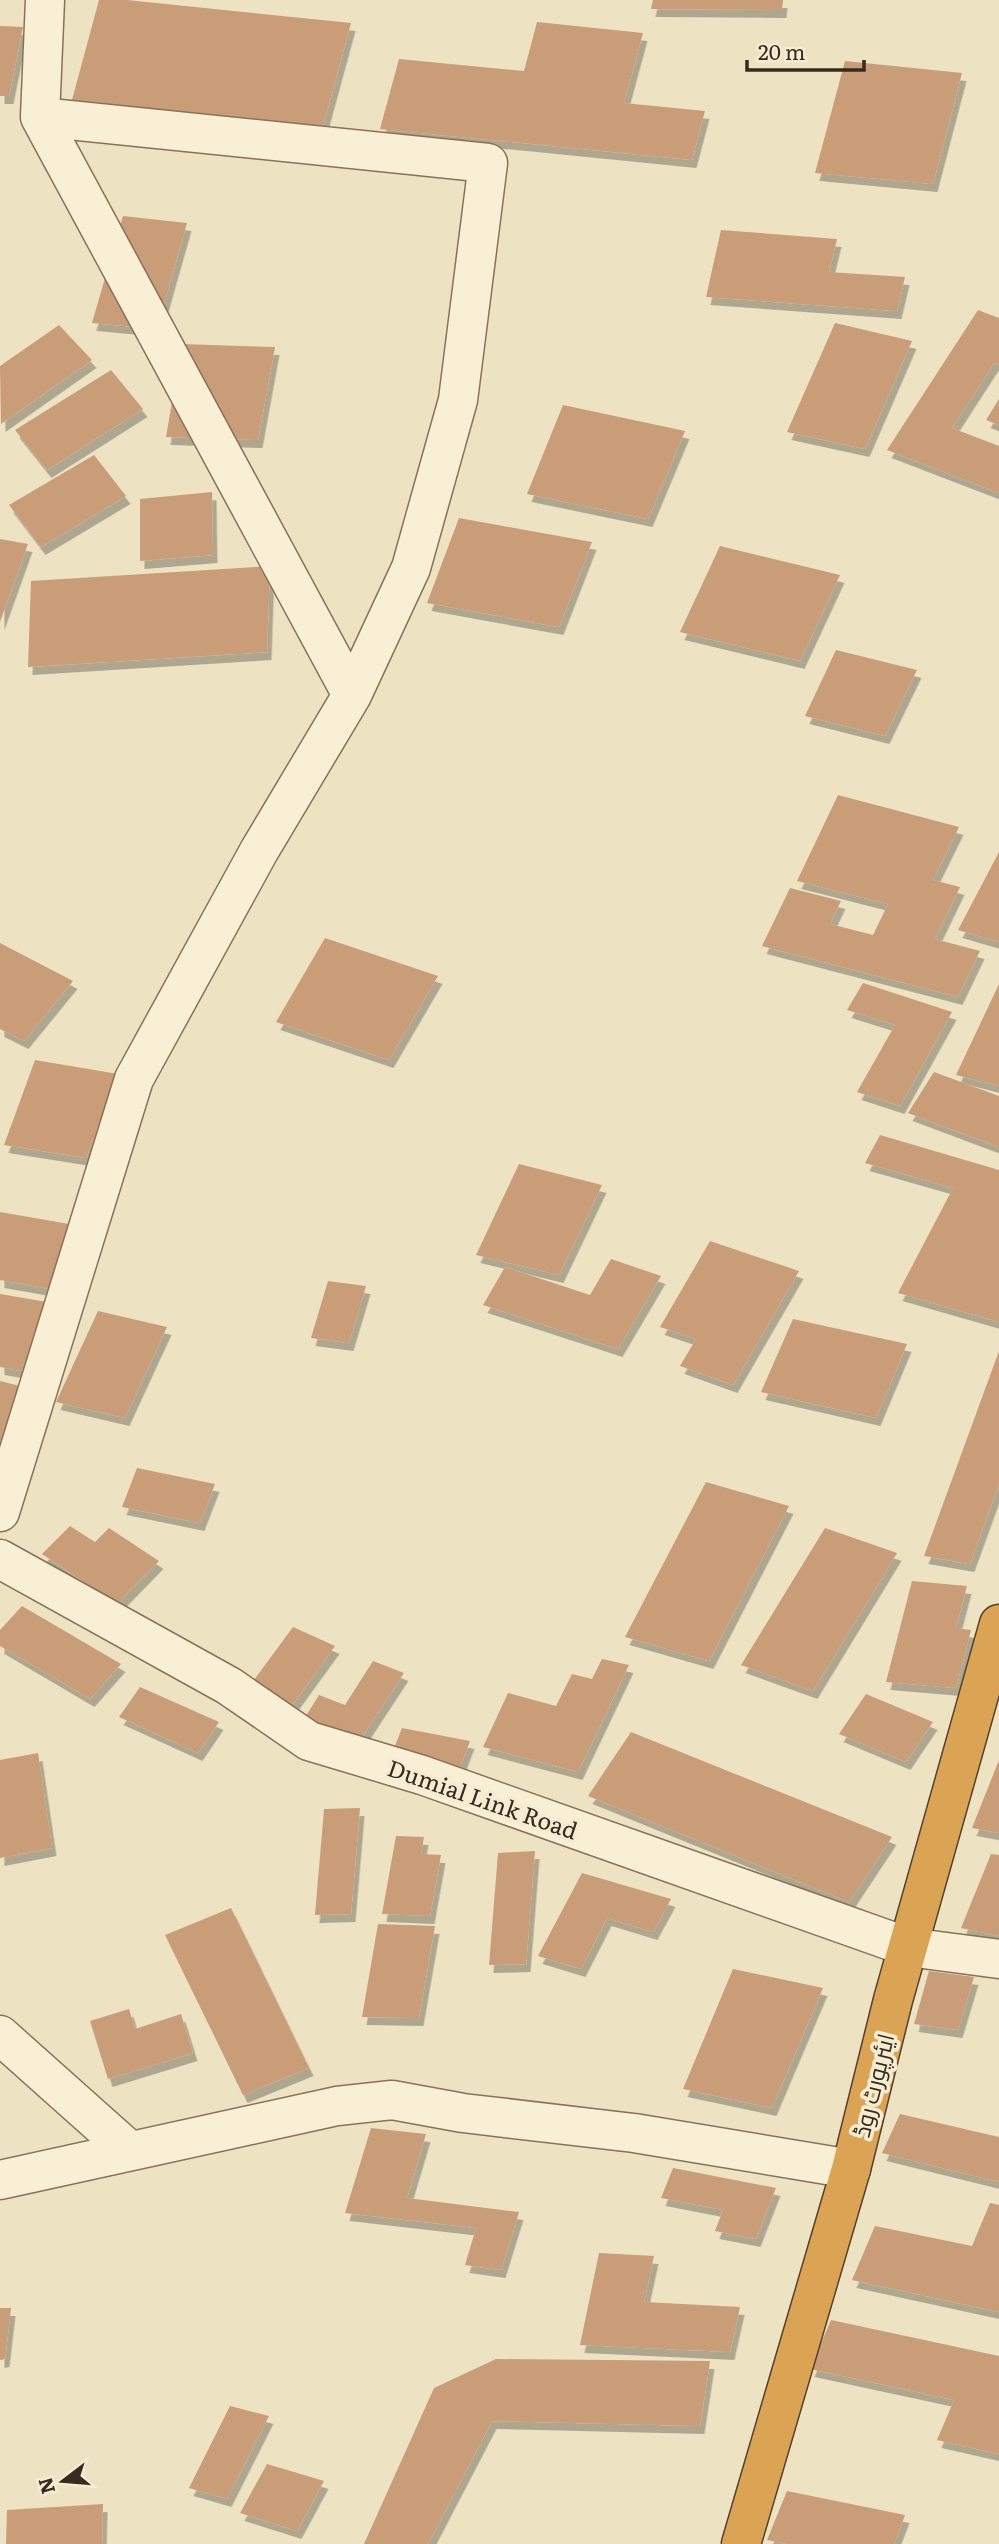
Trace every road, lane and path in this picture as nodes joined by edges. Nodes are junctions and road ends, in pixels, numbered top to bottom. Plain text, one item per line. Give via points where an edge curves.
1 (45, 0) edge
2 (40, 117) junction
3 (352, 695) junction
4 (0, 1512) edge
5 (0, 1559) edge
6 (999, 1624) edge
7 (908, 1947) junction
8 (999, 1959) edge
9 (0, 2035) edge
10 (130, 2151) junction
11 (851, 2169) junction
12 (0, 2180) edge
13 (741, 2544) edge

1 - 2 street
2 - 3 street
2 - 3 street via 488,163 458,400 411,568
3 - 4 street via 259,851 134,1079
5 - 7 street, Dumial Link Road via 229,1686 309,1741 422,1775
6 - 7 highway, ایئرپورٹ روڈ
7 - 8 street, Dumial Link Road
7 - 11 highway, ایئرپورٹ روڈ
9 - 10 street
10 - 11 street via 337,2106 392,2100
10 - 12 street
11 - 13 highway, ایئرپورٹ روڈ

